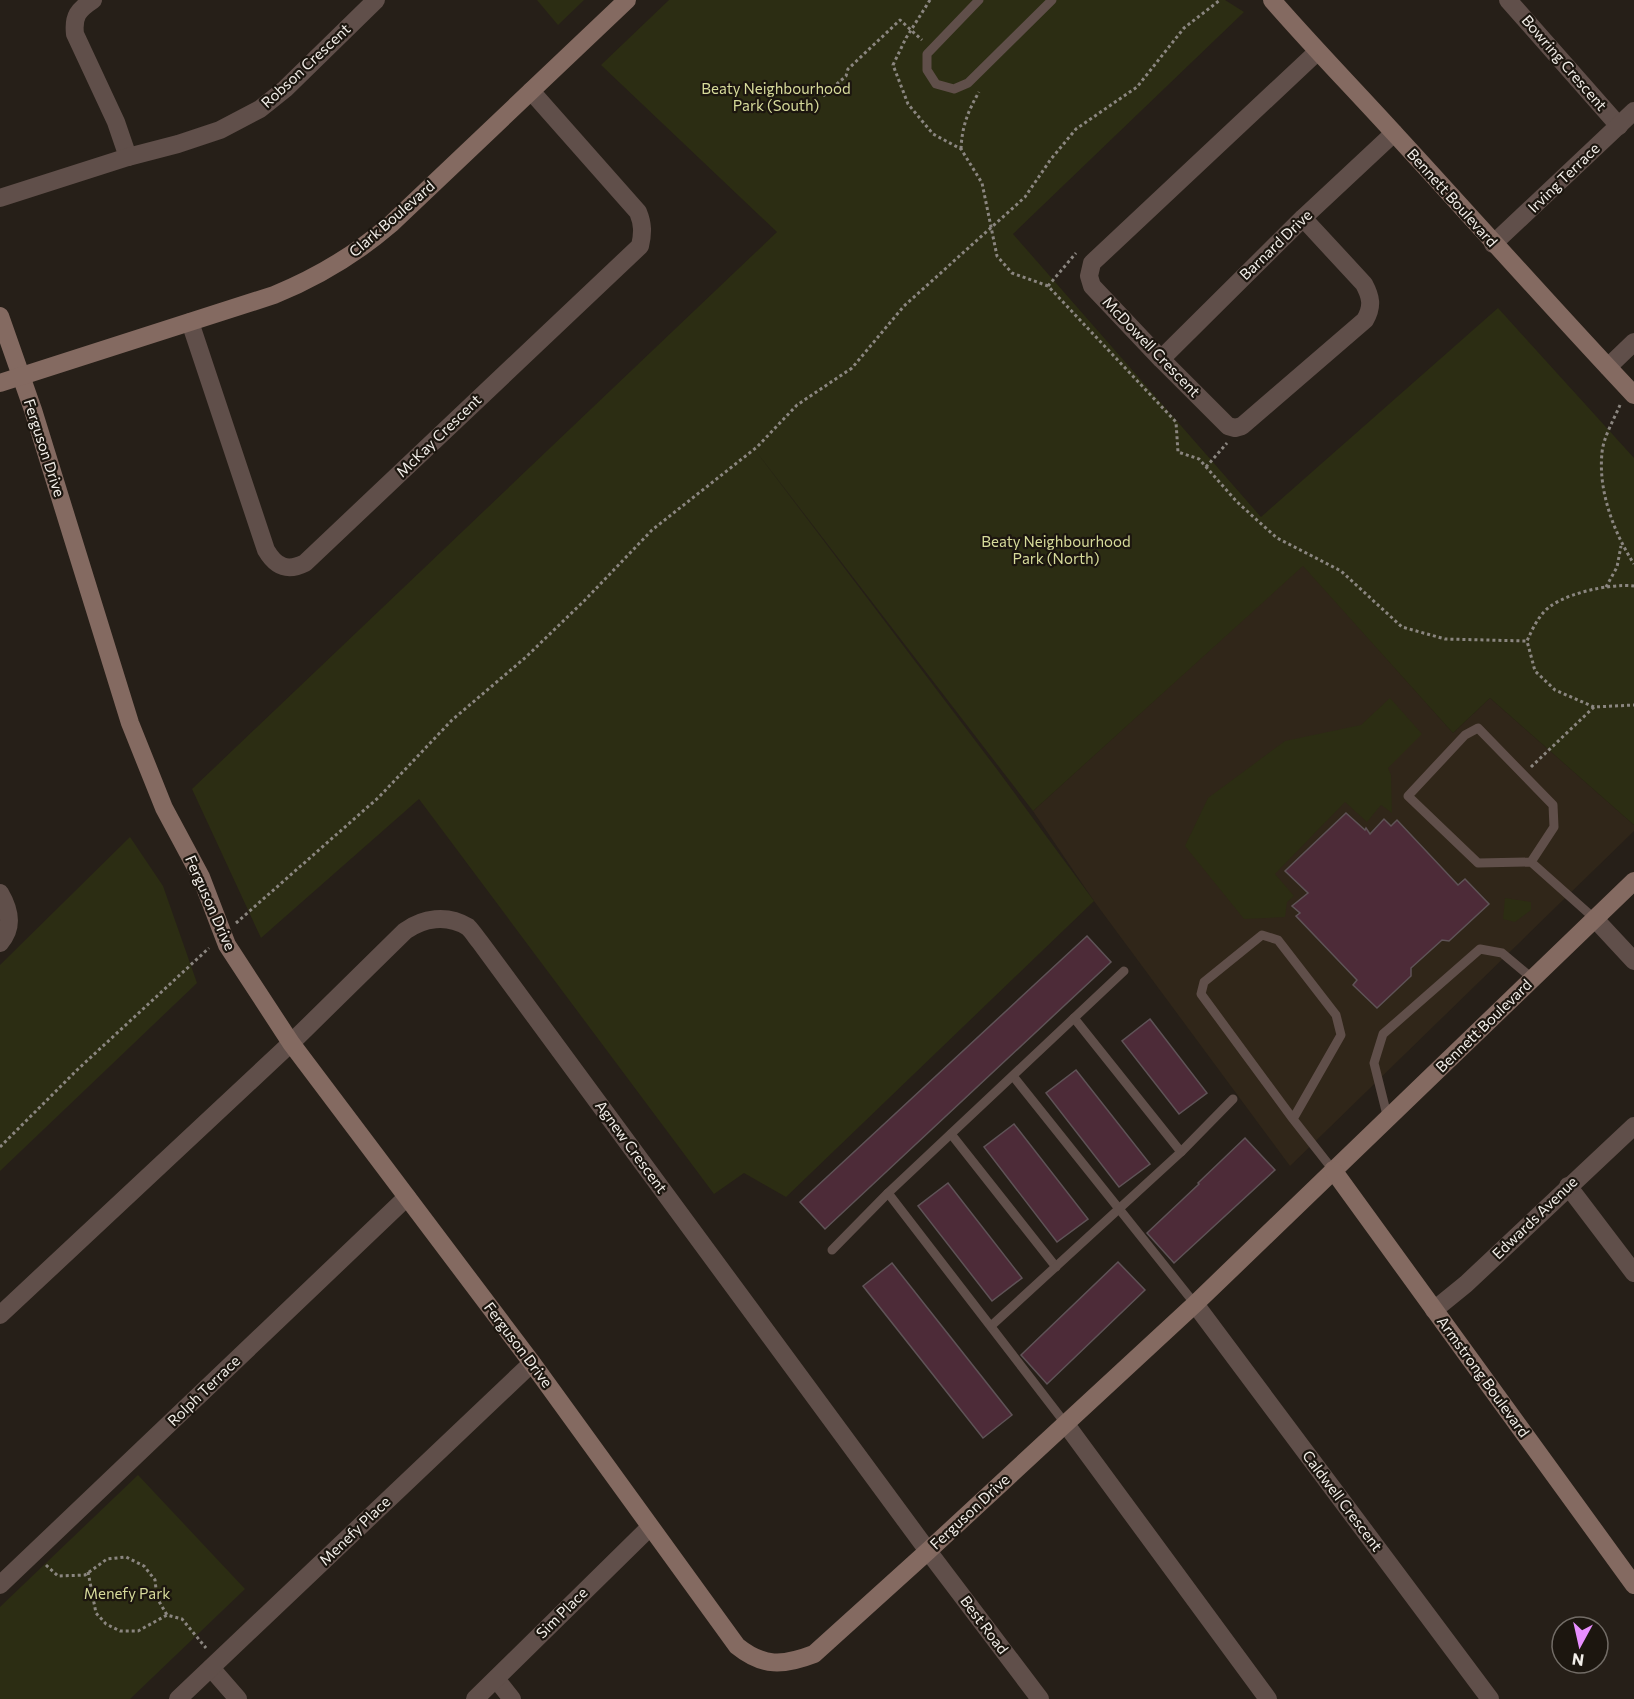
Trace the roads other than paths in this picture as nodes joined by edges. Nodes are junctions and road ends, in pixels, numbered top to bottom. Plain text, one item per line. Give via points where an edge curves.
1 (93, 0) edge
2 (376, 0) edge
3 (627, 0) edge
4 (980, 0) edge
5 (1052, 0) edge
6 (1272, 0) edge
7 (1508, 0) edge
8 (1317, 52) junction
9 (531, 91) junction
10 (1634, 111) edge
11 (1619, 126) junction
12 (1394, 133) junction
13 (128, 156) junction
14 (0, 198) edge
15 (1303, 218) junction
16 (1493, 244) junction
17 (0, 316) edge
18 (190, 322) junction
19 (1634, 342) edge
20 (1161, 359) junction
21 (1608, 367) junction
22 (21, 376) junction
23 (0, 383) edge
24 (1631, 392) edge
25 (1531, 862) junction
26 (1634, 881) edge
27 (0, 893) edge
28 (1595, 919) junction
29 (0, 943) edge
30 (1634, 961) edge
31 (1124, 971) dead end
32 (1533, 979) junction
33 (1074, 1018) junction
34 (291, 1043) junction
35 (1012, 1076) junction
36 (1233, 1099) dead end
37 (1293, 1119) junction
38 (1388, 1119) junction
39 (1634, 1125) edge
40 (951, 1134) junction
41 (1181, 1152) junction
42 (1333, 1170) junction
43 (1568, 1186) junction
44 (888, 1193) junction
45 (407, 1197) junction
46 (1119, 1209) junction
47 (832, 1250) dead end
48 (1056, 1267) junction
49 (1634, 1273) edge
50 (1195, 1304) junction
51 (1434, 1310) junction
52 (0, 1315) edge
53 (991, 1326) junction
54 (532, 1364) junction
55 (1065, 1423) junction
56 (650, 1527) junction
57 (928, 1551) junction
58 (0, 1585) edge
59 (1634, 1585) edge
60 (214, 1665) junction
61 (496, 1679) junction
62 (178, 1699) edge
63 (238, 1699) edge
64 (475, 1699) edge
65 (512, 1699) edge
66 (1040, 1699) edge
67 (1268, 1699) edge
68 (1490, 1699) edge

1 - 13 street via 77,12 75,34
2 - 13 street, Robson Crescent via 260,109 220,130
3 - 9 street, Clark Boulevard
4 - 5 lane via 927,54 927,70 936,84 954,89 968,83
6 - 8 street, Bennett Boulevard
7 - 11 street, Bowring Crescent
8 - 12 street, Bennett Boulevard
8 - 20 street, McDowell Crescent via 1092,263 1092,286
9 - 18 street, Clark Boulevard via 391,224 336,266 274,295
9 - 18 street, McKay Crescent via 638,212 643,233 640,246 296,568 272,560 266,550
10 - 11 street, Irving Terrace
11 - 16 street, Irving Terrace
12 - 15 street, Barnard Drive
12 - 16 street, Bennett Boulevard
13 - 14 street, Robson Crescent
15 - 20 street, Barnard Drive
15 - 20 street, McDowell Crescent via 1364,284 1371,297 1365,320 1235,428 1228,426
16 - 21 street, Bennett Boulevard
17 - 22 street, Ferguson Drive
18 - 22 street, Clark Boulevard
19 - 21 street
21 - 24 street, Bennett Boulevard
22 - 23 street, Clark Boulevard
22 - 34 street, Ferguson Drive via 130,723 164,808 201,877 226,945
25 - 25 lane via 1554,827 1553,805 1478,728 1465,735 1408,796 1478,863
25 - 28 lane
26 - 28 street, Bennett Boulevard
27 - 29 street via 9,914 9,928
28 - 30 street
28 - 32 street, Bennett Boulevard
31 - 33 lane
32 - 38 street, Bennett Boulevard
32 - 38 lane via 1502,952 1480,949 1383,1034 1374,1063
33 - 35 lane
33 - 41 lane
34 - 45 street, Ferguson Drive
34 - 52 street
34 - 57 street, Agnew Crescent via 417,922 452,921 468,928
35 - 40 lane
35 - 46 lane
36 - 41 lane
37 - 37 lane via 1201,994 1204,982 1262,935 1278,940 1336,1015 1341,1035
37 - 42 lane
38 - 42 street, Bennett Boulevard
39 - 43 street, Edwards Avenue
40 - 44 lane
40 - 48 lane
41 - 46 lane
42 - 50 street, Ferguson Drive
42 - 51 street, Armstrong Boulevard
43 - 49 street
43 - 51 street, Edwards Avenue
44 - 47 lane
44 - 53 lane
45 - 54 street, Ferguson Drive
45 - 58 street, Rolph Terrace
46 - 48 lane
46 - 50 lane
48 - 53 lane
50 - 55 street, Ferguson Drive
50 - 68 street, Caldwell Crescent
51 - 59 street, Armstrong Boulevard
53 - 55 lane
54 - 56 street, Ferguson Drive
54 - 60 street, Menefy Place
55 - 57 street, Ferguson Drive
55 - 67 street
56 - 57 street, Ferguson Drive via 737,1646 769,1663 794,1662 814,1654
56 - 61 street, Sim Place
57 - 66 street, Best Road
60 - 62 street, Menefy Place
60 - 63 street
61 - 64 street, Sim Place
61 - 65 street

